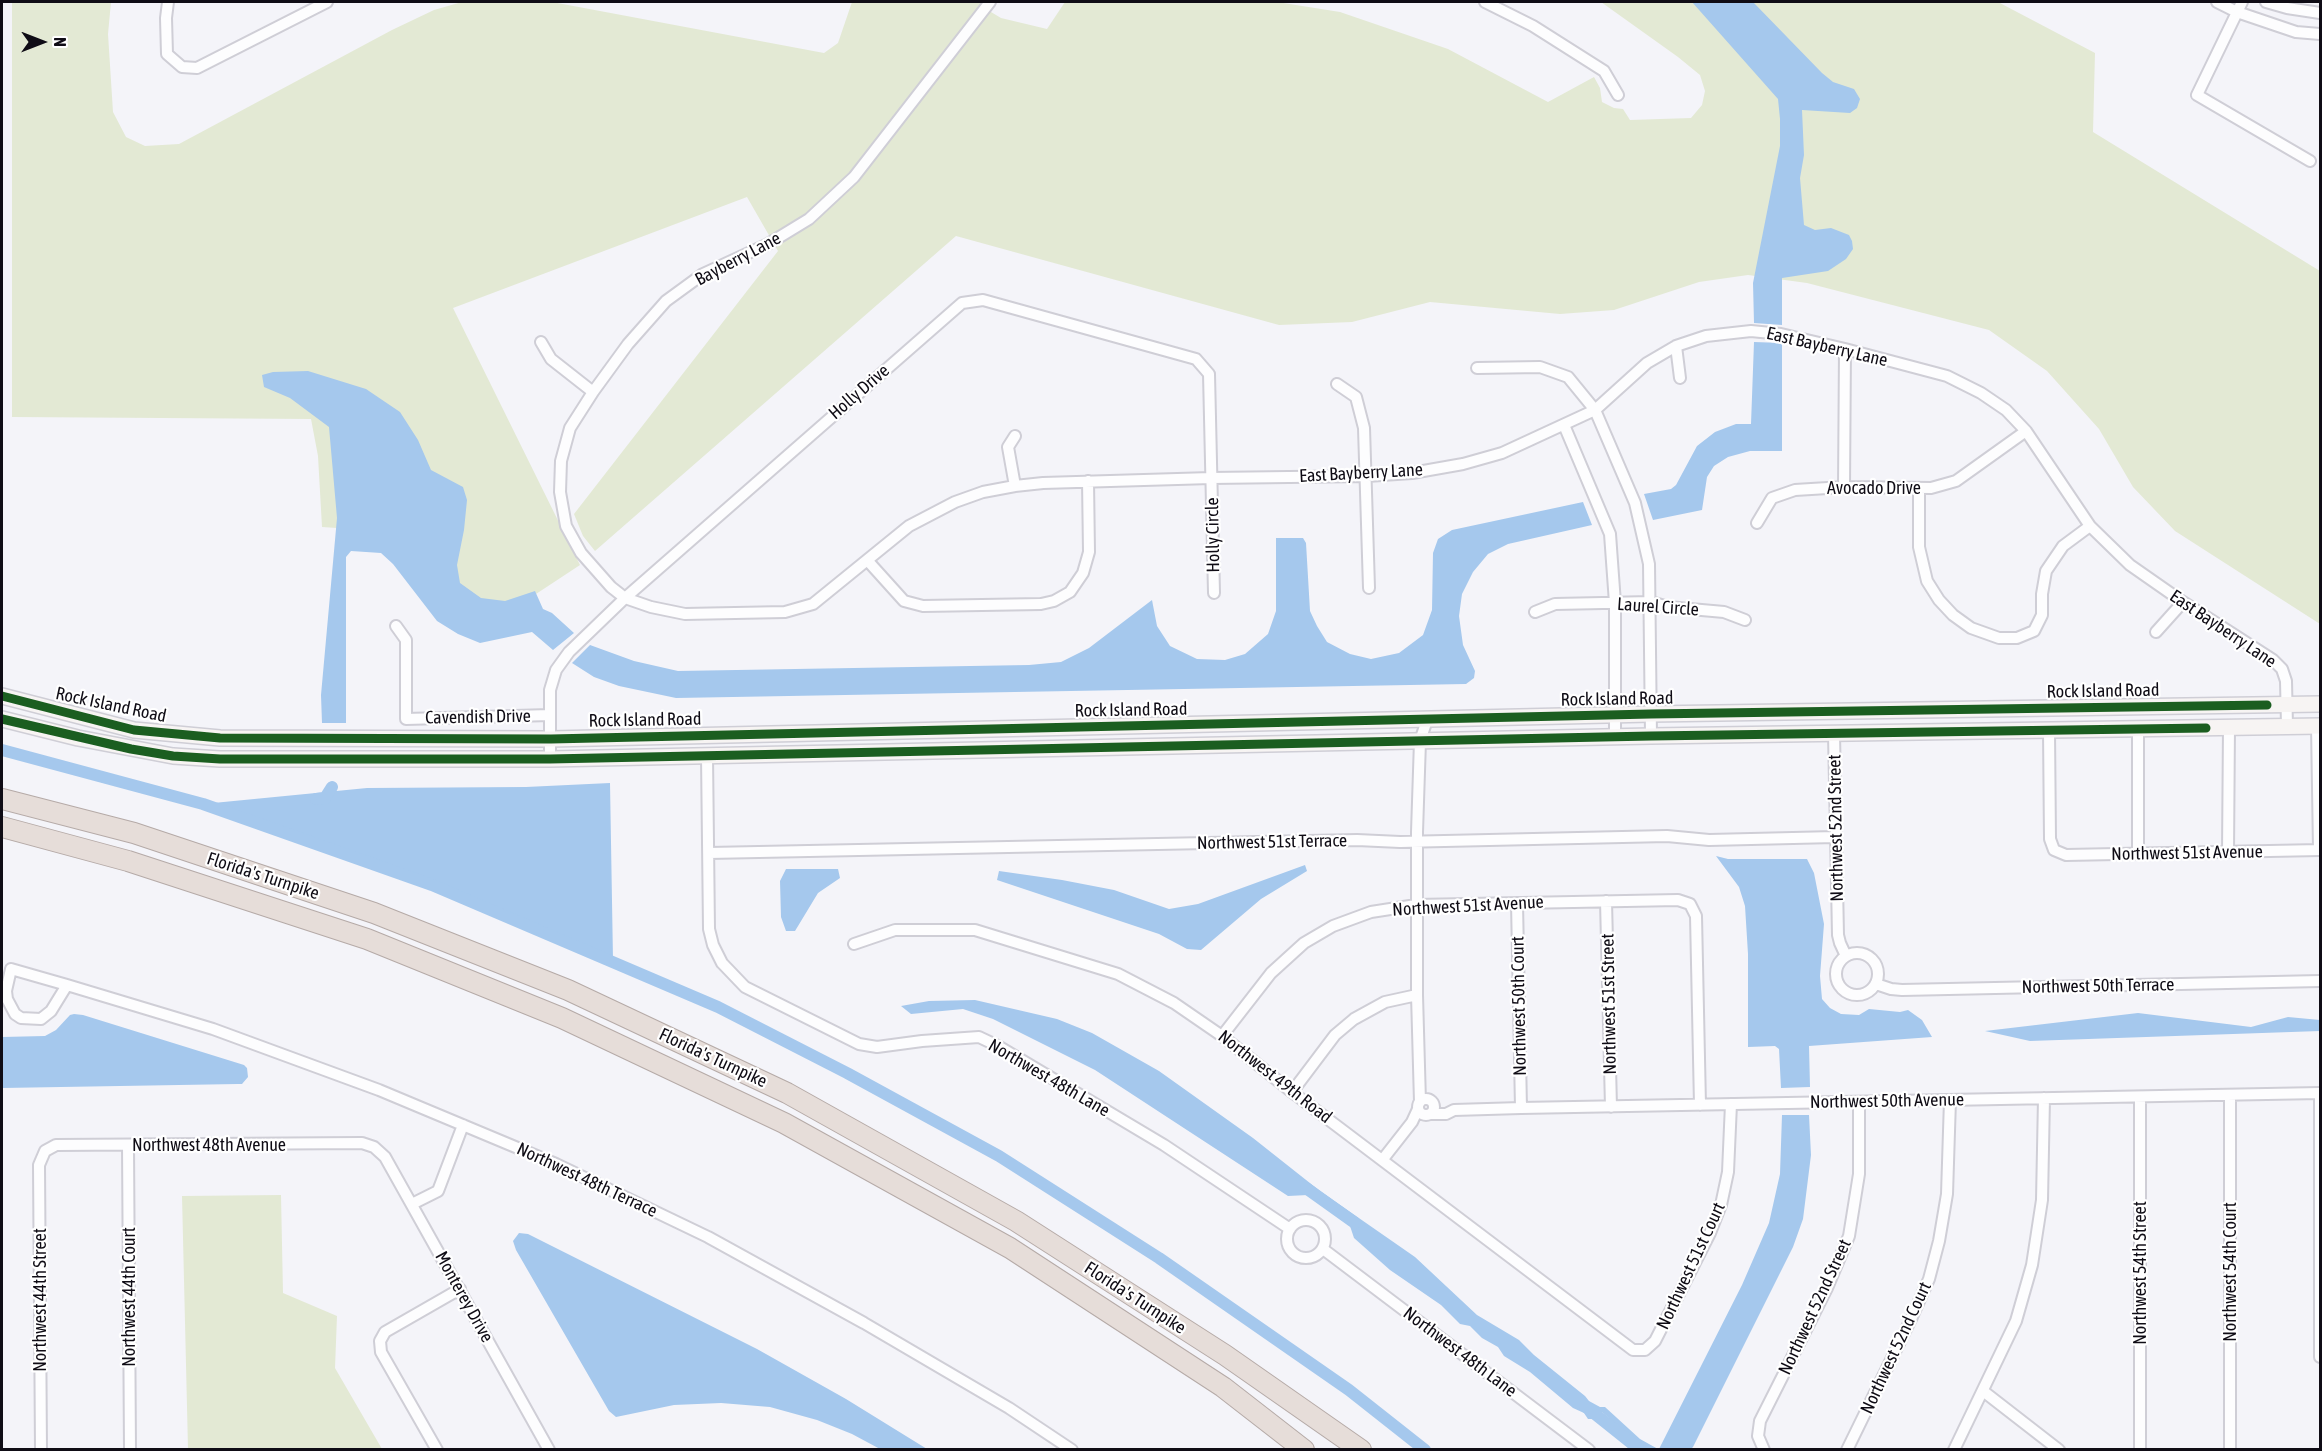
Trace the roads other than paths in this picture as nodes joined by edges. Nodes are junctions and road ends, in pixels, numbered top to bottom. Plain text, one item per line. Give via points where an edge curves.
1 (168, 2) edge
2 (327, 2) edge
3 (990, 2) edge
4 (1485, 2) edge
5 (2217, 2) edge
6 (2242, 2) edge
7 (2266, 2) edge
8 (2237, 12) junction
9 (2320, 13) edge
10 (2320, 34) edge
11 (1618, 95) dead end
12 (2310, 161) dead end
13 (542, 342) dead end
14 (1676, 346) junction
15 (1845, 349) junction
16 (1477, 368) dead end
17 (1680, 378) dead end
18 (1337, 384) dead end
19 (593, 392) junction
20 (1595, 410) junction
21 (1564, 424) junction
22 (2026, 431) junction
23 (1015, 436) dead end
24 (1367, 476) junction
25 (1211, 477) junction
26 (1088, 482) junction
27 (1015, 486) junction
28 (1844, 487) junction
29 (1919, 489) junction
30 (1757, 523) dead end
31 (2090, 526) junction
32 (867, 560) junction
33 (1369, 588) dead end
34 (1214, 593) dead end
35 (625, 598) junction
36 (1651, 602) junction
37 (2183, 602) junction
38 (1615, 603) junction
39 (1535, 612) dead end
40 (1744, 620) dead end
41 (396, 626) dead end
42 (2156, 632) dead end
43 (2, 696) edge
44 (2287, 704) junction
45 (2320, 704) edge
46 (1651, 714) junction
47 (550, 715) junction
48 (1615, 715) junction
49 (2, 719) edge
50 (1427, 720) junction
51 (2287, 726) junction
52 (2319, 726) edge
53 (2229, 728) junction
54 (2138, 729) junction
55 (2049, 731) junction
56 (153, 733) junction
57 (1834, 734) junction
58 (1651, 736) junction
59 (1615, 737) junction
60 (551, 739) junction
61 (1420, 741) junction
62 (150, 752) junction
63 (707, 756) junction
64 (550, 759) junction
65 (2, 799) edge
66 (2, 826) edge
67 (1835, 837) junction
68 (1418, 841) junction
69 (2320, 850) edge
70 (2228, 852) junction
71 (709, 853) junction
72 (2138, 854) junction
73 (1606, 901) junction
74 (1517, 903) junction
75 (1416, 905) junction
76 (854, 944) dead end
77 (1846, 956) junction
78 (2320, 981) edge
79 (1876, 984) junction
80 (67, 985) junction
81 (1417, 995) junction
82 (1222, 1036) junction
83 (1292, 1092) junction
84 (2320, 1093) edge
85 (2230, 1095) junction
86 (2140, 1097) junction
87 (2044, 1098) junction
88 (1950, 1100) junction
89 (1859, 1102) junction
90 (1731, 1104) junction
91 (1700, 1105) junction
92 (1426, 1107) junction
93 (1611, 1107) junction
94 (1521, 1108) junction
95 (463, 1125) junction
96 (128, 1145) junction
97 (374, 1147) joint
98 (45, 1151) joint
99 (1383, 1159) junction
100 (412, 1204) junction
101 (1290, 1228) junction
102 (1326, 1253) junction
103 (460, 1290) junction
104 (1645, 1350) joint
105 (2320, 1357) edge
106 (1983, 1391) junction
107 (1341, 1433) junction
108 (41, 1449) edge
109 (130, 1449) edge
110 (437, 1449) edge
111 (547, 1449) edge
112 (1072, 1449) edge
113 (1304, 1449) edge
114 (1362, 1449) edge
115 (1369, 1449) edge
116 (1589, 1449) edge
117 (1764, 1449) edge
118 (1847, 1449) edge
119 (1954, 1449) edge
120 (2059, 1449) edge
121 (2140, 1449) edge
122 (2230, 1449) edge

1 - 2 street via 167,54 182,67 197,68
3 - 19 street, Bayberry Lane via 854,177 809,219 768,244 703,274 666,301
4 - 11 street via 1533,26 1604,71
5 - 8 street
6 - 8 street
7 - 9 street
8 - 10 street via 2296,32
8 - 12 street via 2197,95
13 - 19 street via 551,359
14 - 15 street, East Bayberry Lane via 1706,336 1751,331
14 - 17 street
14 - 20 street, East Bayberry Lane via 1647,363
15 - 22 street, East Bayberry Lane via 1947,376 1981,393
15 - 28 street
16 - 20 street via 1540,368 1568,377
18 - 24 street via 1356,397 1364,428
19 - 35 street, Bayberry Lane via 570,428 561,461 560,492 566,526 581,553
20 - 21 street, East Bayberry Lane
20 - 36 street via 1635,502 1649,564
21 - 24 street, East Bayberry Lane via 1502,453 1463,464
21 - 38 street via 1610,534
22 - 29 street, Avocado Drive via 1956,481
22 - 31 street, East Bayberry Lane
23 - 27 street via 1008,447
24 - 25 street, East Bayberry Lane
24 - 33 street
25 - 26 street, East Bayberry Lane
25 - 34 street, Holly Circle
25 - 35 street, Holly Drive via 1209,374 1196,359 983,300 962,303
26 - 27 street, East Bayberry Lane
26 - 32 street via 1089,552 1083,573 1070,592 1054,601 923,606 904,601
27 - 32 street, East Bayberry Lane via 955,502 909,526
28 - 29 street, Avocado Drive
28 - 30 street, Avocado Drive via 1795,490 1772,498
29 - 31 street via 1919,548 1927,580 1953,615 1971,628 1999,638 2017,638 2034,631 2042,615 2046,571 2063,546
31 - 37 street, East Bayberry Lane via 2130,565
32 - 35 street, East Bayberry Lane via 813,604 785,612 685,614
35 - 47 street, Holly Drive via 569,652 556,670 550,690
36 - 38 street, Laurel Circle
36 - 40 street, Laurel Circle via 1724,612
36 - 46 street
37 - 42 street
37 - 44 street, East Bayberry Lane via 2273,660 2286,681
38 - 39 street, Laurel Circle via 1555,604
38 - 48 street
41 - 47 street, Cavendish Drive via 406,640 406,719
43 - 56 main road, Rock Island Road
44 - 45 main road, Rock Island Road
44 - 46 main road, Rock Island Road
44 - 51 street, East Bayberry Lane
46 - 48 main road, Rock Island Road
46 - 58 street
47 - 60 street, Holly Drive
48 - 50 main road, Rock Island Road
48 - 59 street
49 - 62 main road, Rock Island Road
50 - 60 main road, Rock Island Road
50 - 61 street
51 - 52 main road, Rock Island Road
51 - 53 main road, Rock Island Road
52 - 69 street
53 - 54 main road, Rock Island Road
53 - 70 street
54 - 55 main road, Rock Island Road
54 - 72 street
55 - 57 main road, Rock Island Road
55 - 72 street, Northwest 51st Avenue via 2050,839 2054,850 2066,855
56 - 60 main road, Rock Island Road via 220,738
56 - 62 main road
57 - 58 main road, Rock Island Road
57 - 67 street, Northwest 52nd Street
58 - 59 main road, Rock Island Road
59 - 61 main road, Rock Island Road
60 - 64 street, Holly Drive
61 - 63 main road, Rock Island Road
61 - 68 street
62 - 64 main road, Rock Island Road via 220,759
63 - 64 main road, Rock Island Road
63 - 71 street, Northwest 48th Lane
65 - 107 highway, Florida's Turnpike via 134,833 374,913 568,990 777,1088 1016,1221
66 - 113 highway, Florida's Turnpike via 128,861 367,939 562,1018 784,1123 1010,1248 1223,1387
67 - 68 street, Northwest 51st Terrace
67 - 77 street, Northwest 52nd Street via 1838,935
68 - 71 street, Northwest 51st Terrace
68 - 75 street
69 - 70 street, Northwest 51st Avenue
70 - 72 street, Northwest 51st Avenue
71 - 101 street, Northwest 48th Lane via 711,937 722,963 745,987 859,1044 877,1047 979,1037 1164,1145
73 - 74 street, Northwest 51st Avenue
73 - 91 street, Northwest 51st Avenue via 1678,900 1690,904 1696,916
73 - 93 street, Northwest 51st Street
74 - 75 street, Northwest 51st Avenue
74 - 94 street, Northwest 50th Court
75 - 81 street
75 - 82 street, Northwest 51st Avenue via 1371,912 1333,926 1304,943 1271,973
76 - 82 street, Northwest 49th Road via 895,930 975,930 1118,974 1174,1003
77 - 79 street via 1858,952 1874,960
77 - 79 street via 1837,966 1840,987 1859,995
78 - 79 street, Northwest 50th Terrace via 1902,990
80 - 80 street, Northwest 48th Terrace via 11,969 7,999 21,1018 41,1019 51,1011
80 - 95 street, Northwest 48th Terrace via 213,1029
81 - 83 street via 1385,1002 1354,1019 1335,1035
81 - 92 street via 1420,1082
82 - 83 street, Northwest 49th Road
83 - 99 street, Northwest 49th Road
84 - 85 street, Northwest 50th Avenue
84 - 105 street
85 - 86 street, Northwest 50th Avenue
85 - 122 street, Northwest 54th Court
86 - 87 street, Northwest 50th Avenue
86 - 121 street, Northwest 54th Street
87 - 88 street, Northwest 50th Avenue
87 - 106 street via 2042,1200 2032,1265 2016,1321
88 - 89 street, Northwest 50th Avenue
88 - 118 street, Northwest 52nd Court via 1947,1194 1929,1279
89 - 90 street, Northwest 50th Avenue
89 - 117 street, Northwest 52nd Street via 1859,1174 1849,1236 1760,1421 1758,1436
90 - 91 street, Northwest 50th Avenue
90 - 104 street, Northwest 51st Court via 1728,1172 1721,1205 1655,1341
91 - 93 street, Northwest 50th Avenue
92 - 94 street, Northwest 50th Avenue
92 - 99 street
93 - 94 street, Northwest 50th Avenue
95 - 100 street via 438,1191
95 - 112 street, Northwest 48th Terrace via 556,1164 708,1237 864,1323
96 - 97 street, Northwest 48th Avenue via 362,1143
96 - 98 street, Northwest 48th Avenue via 56,1145
96 - 109 street, Northwest 44th Court
97 - 100 street, Monterey Drive via 385,1157
98 - 108 street, Northwest 44th Street via 39,1165
99 - 104 street, Northwest 49th Road via 1634,1350
100 - 103 street, Monterey Drive
101 - 102 street via 1307,1220 1319,1225 1325,1236
101 - 102 street via 1288,1246 1296,1256
102 - 116 street, Northwest 48th Lane
103 - 110 street via 385,1332 380,1341 381,1352
103 - 111 street, Monterey Drive
106 - 119 street
106 - 120 street
107 - 114 highway, Florida's Turnpike
107 - 115 highway

